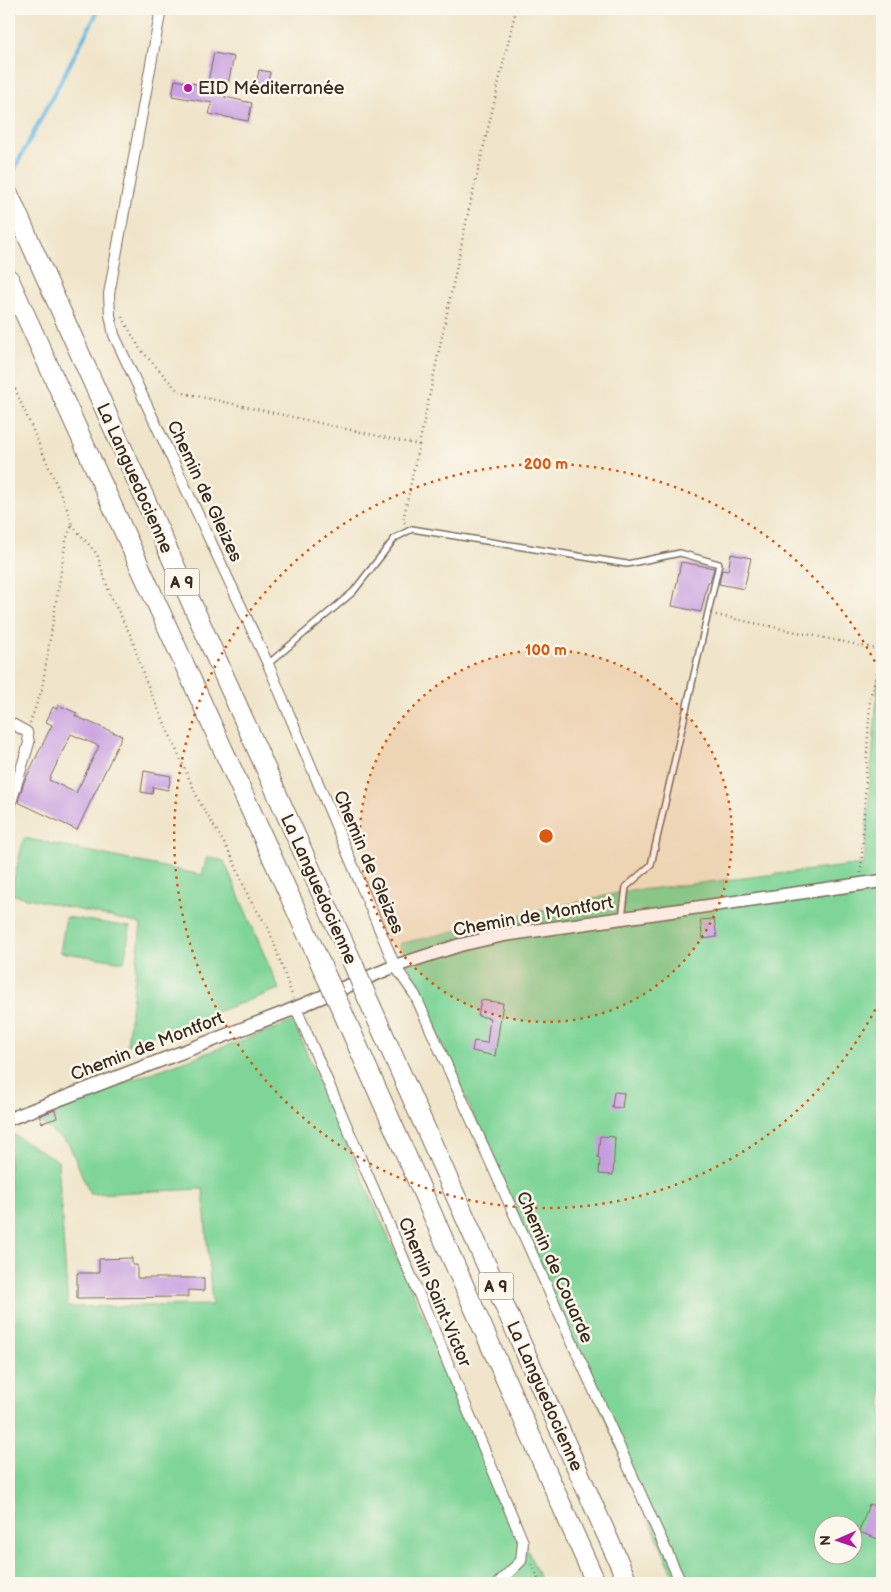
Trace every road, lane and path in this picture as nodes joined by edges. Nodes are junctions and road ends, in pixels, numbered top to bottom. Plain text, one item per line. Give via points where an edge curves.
1 (161, 9) edge
2 (516, 9) edge
3 (10, 197) edge
4 (9, 279) edge
5 (109, 294) junction
6 (9, 375) edge
7 (420, 445) junction
8 (72, 525) junction
9 (412, 529) junction
10 (708, 613) junction
11 (882, 650) edge
12 (882, 657) edge
13 (268, 664) junction
14 (9, 722) edge
15 (27, 732) junction
16 (9, 809) edge
17 (882, 881) edge
18 (860, 884) junction
19 (622, 918) junction
20 (395, 966) junction
21 (296, 1008) junction
22 (9, 1119) edge
23 (498, 1583) edge
24 (596, 1583) edge
25 (628, 1583) edge
26 (681, 1583) edge

1 - 5 street, Chemin de Gleizes
2 - 7 path via 467,218
3 - 25 highway, La Languedocienne / A 9, bridge
4 - 24 highway, La Languedocienne / A 9, bridge via 339,1004
5 - 7 path via 140,349 179,392
5 - 13 street, Chemin de Gleizes via 114,335
6 - 8 path
7 - 9 path via 403,521
8 - 15 path via 66,540 42,689
8 - 21 path via 97,554 110,595 132,636 145,679 199,801 231,855 249,898 269,929
9 - 10 lane via 627,564 680,553 718,564
9 - 13 lane via 395,538 353,592
10 - 11 path
10 - 19 lane via 651,865 626,887
12 - 18 path via 870,697
13 - 20 street, Chemin de Gleizes
14 - 15 street
15 - 16 street via 29,743
17 - 18 street, Chemin de Montfort
18 - 19 street, Chemin de Montfort
19 - 20 street, Chemin de Montfort via 504,935
20 - 21 street, Chemin de Montfort
20 - 26 street, Chemin de Couarde via 415,995
21 - 22 street, Chemin de Montfort
21 - 23 street, Chemin Saint-Victor via 523,1542 521,1561

